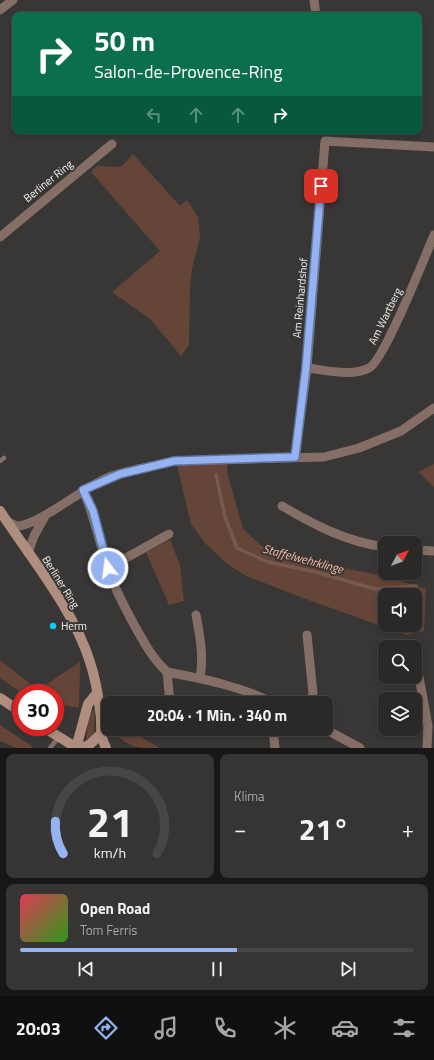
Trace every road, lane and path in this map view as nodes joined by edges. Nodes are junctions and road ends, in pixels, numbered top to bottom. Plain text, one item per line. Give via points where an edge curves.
1 (13, 0) edge
2 (314, 0) edge
3 (0, 10) edge
4 (316, 12) edge
5 (324, 134) edge
6 (325, 141) junction
7 (112, 144) dead end
8 (434, 147) edge
9 (434, 235) edge
10 (0, 237) edge
11 (306, 368) junction
12 (434, 408) edge
13 (295, 457) junction
14 (4, 458) dead end
15 (0, 462) edge
16 (83, 490) junction
17 (282, 506) dead end
18 (0, 512) edge
19 (46, 515) junction
20 (6, 521) junction
21 (169, 534) dead end
22 (378, 545) edge
23 (422, 550) edge
24 (432, 551) edge
25 (28, 553) junction
26 (108, 568) junction
27 (196, 615) dead end
28 (307, 635) dead end
29 (167, 672) junction
30 (200, 678) junction
31 (420, 684) edge
32 (96, 694) junction
33 (169, 696) edge
34 (255, 696) edge
35 (312, 696) edge
36 (0, 698) edge
37 (12, 706) edge
38 (333, 733) edge
39 (100, 734) junction
40 (274, 736) edge
41 (59, 737) joint
42 (50, 748) edge
43 (76, 748) edge
44 (106, 748) edge
45 (276, 748) edge
46 (360, 748) edge
47 (427, 748) edge

1 - 3 street
2 - 4 street
5 - 6 street, Am Reinhardshof
6 - 8 street
6 - 11 street, Am Reinhardshof
7 - 10 street, Berliner Ring
9 - 11 street, Am Wartberg via 389,340 371,368 355,373
11 - 13 street, Am Reinhardshof
12 - 13 street via 401,431 359,448 324,457
13 - 16 street via 174,461 120,474
14 - 15 lane
16 - 19 street
16 - 26 street via 93,511
17 - 22 street via 316,526
18 - 20 street, Berliner Ring
19 - 20 street via 17,526
19 - 25 street
20 - 25 street, Berliner Ring
21 - 26 street
23 - 24 street
25 - 32 street, Berliner Ring via 82,641 90,663
26 - 29 street via 117,592 148,650
27 - 30 street via 202,646 203,663
28 - 35 street
29 - 30 street
29 - 33 street
30 - 34 street
31 - 47 street via 428,726
32 - 39 street, Berliner Ring via 101,711
32 - 43 street via 88,704
36 - 37 street
38 - 46 street
39 - 43 street via 88,746
39 - 44 street, Berliner Ring
40 - 45 street
41 - 42 lane
41 - 43 street

